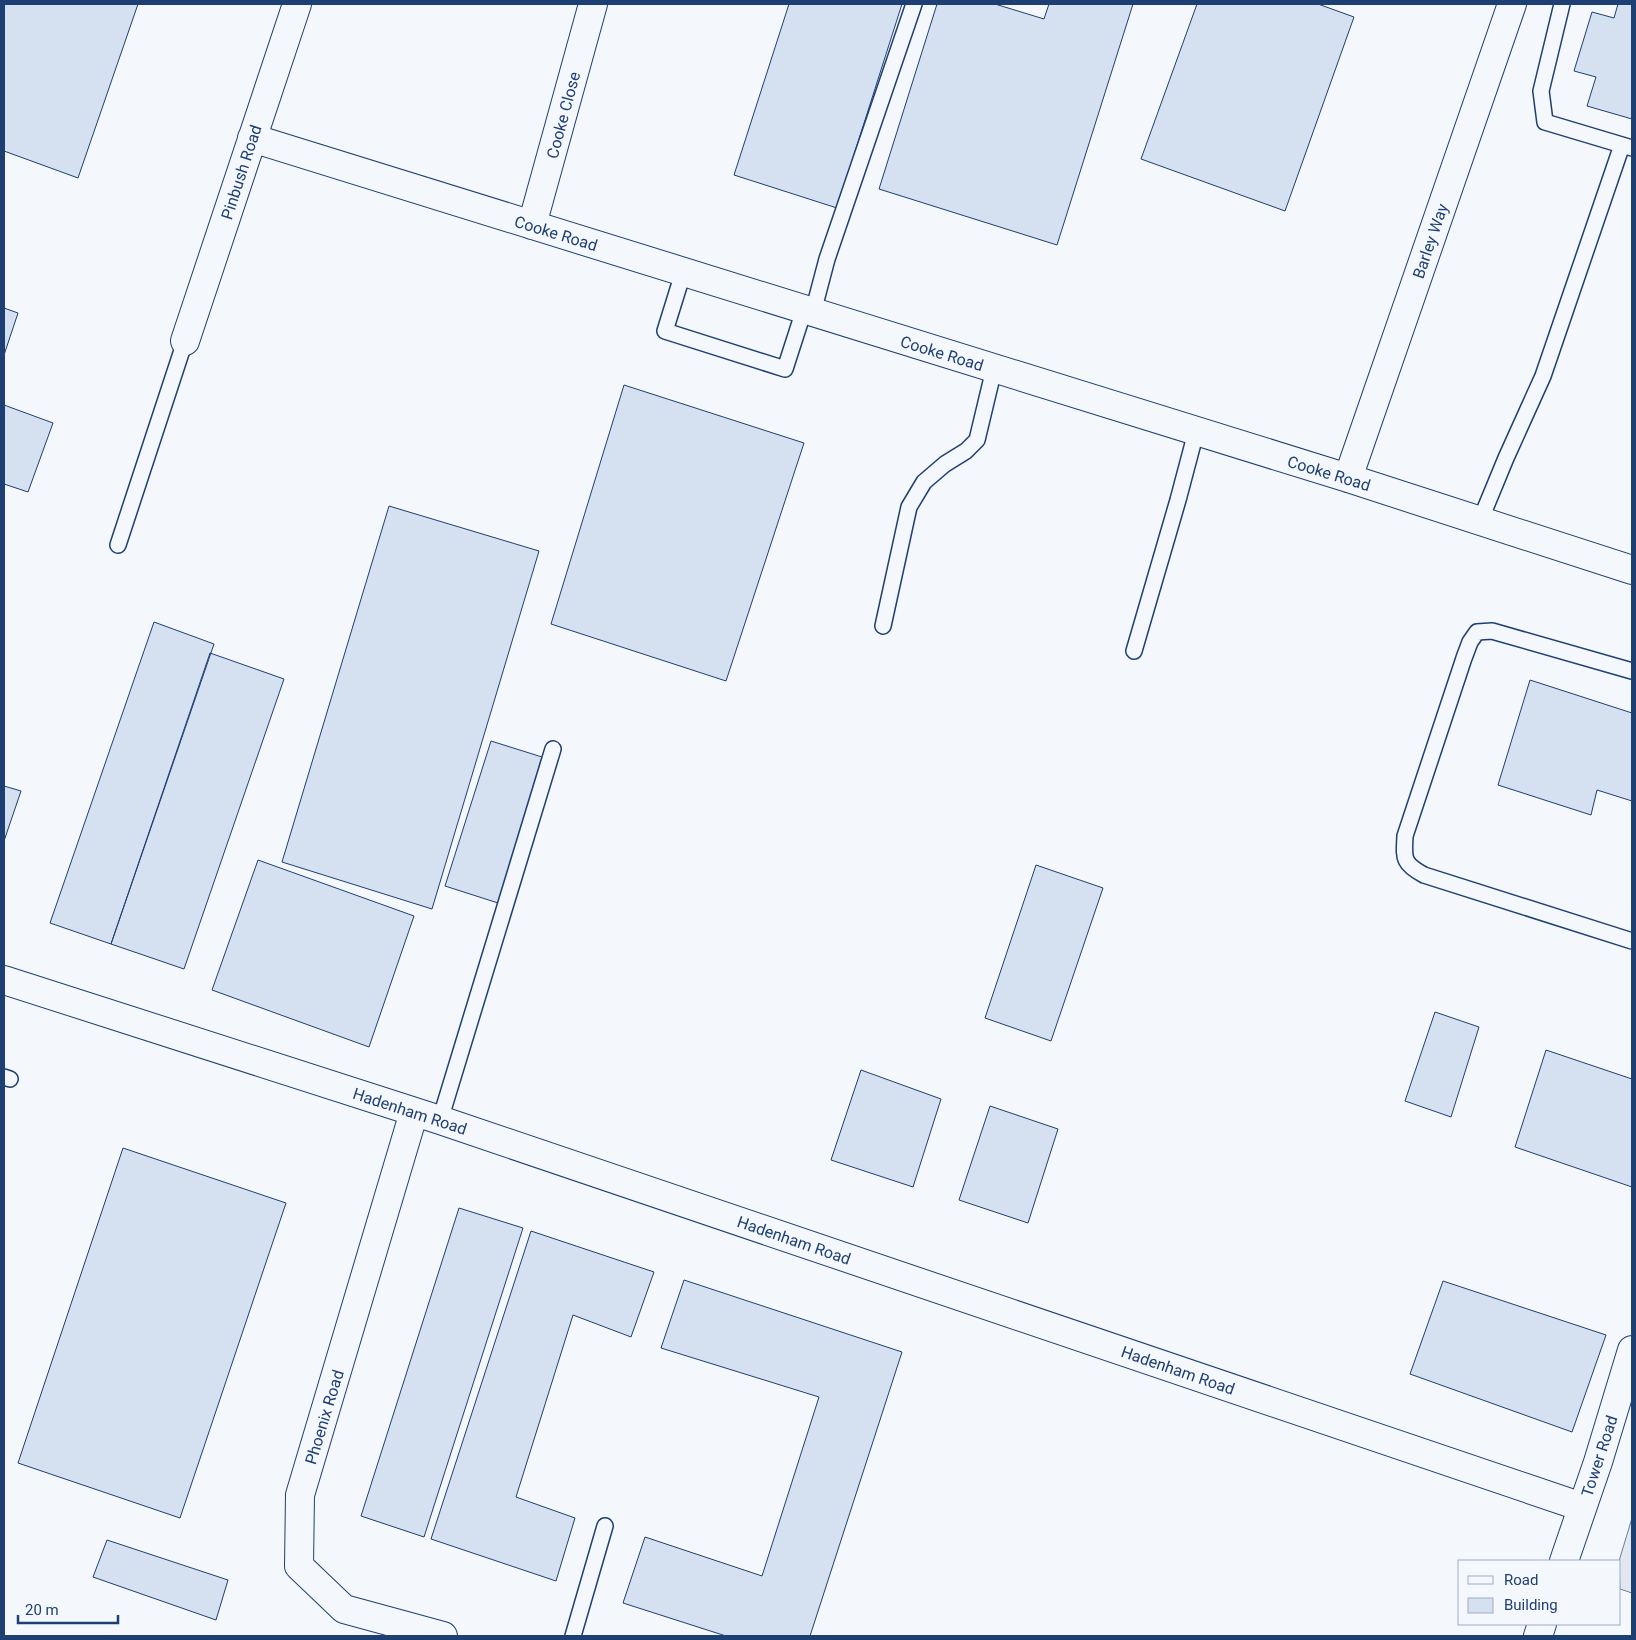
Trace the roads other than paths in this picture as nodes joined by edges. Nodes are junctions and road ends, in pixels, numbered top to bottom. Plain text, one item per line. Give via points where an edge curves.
1 (297, 4) edge
2 (593, 4) edge
3 (914, 4) edge
4 (1512, 4) edge
5 (1562, 4) edge
6 (252, 138) junction
7 (1627, 147) edge
8 (532, 225) junction
9 (683, 273) junction
10 (809, 311) junction
11 (185, 341) joint
12 (994, 369) junction
13 (1196, 432) junction
14 (1348, 478) junction
15 (1480, 521) junction
16 (118, 545) dead end
17 (1632, 570) edge
18 (882, 626) dead end
19 (1134, 651) dead end
20 (1632, 671) edge
21 (553, 749) dead end
22 (1632, 941) edge
23 (4, 980) edge
24 (414, 1112) junction
25 (440, 1120) junction
26 (1632, 1350) edge
27 (1582, 1507) junction
28 (605, 1526) dead end
29 (1564, 1560) edge
30 (443, 1636) edge
31 (573, 1636) edge

1 - 6 street, Pinbush Road
2 - 8 street, Cooke Close
3 - 10 lane
4 - 14 street, Barley Way
5 - 7 lane via 1541,91 1545,122
6 - 8 street, Cooke Road
6 - 11 street, Pinbush Road
7 - 15 lane via 1544,376
8 - 9 street, Cooke Road
9 - 10 street, Cooke Road
9 - 10 lane via 665,331 785,369
10 - 12 street, Cooke Road
11 - 16 lane
12 - 13 street, Cooke Road
12 - 18 lane via 977,440 924,482 909,507
13 - 14 street, Cooke Road
13 - 19 lane
14 - 15 street, Cooke Road
15 - 17 street, Cooke Road
20 - 22 lane via 1492,631 1477,632 1464,658 1405,836 1404,857 1412,869 1424,875
21 - 25 lane
23 - 24 street, Hadenham Road
24 - 25 street, Hadenham Road
24 - 30 street, Phoenix Road via 300,1496 299,1566 344,1609
25 - 27 street, Hadenham Road
26 - 27 street, Tower Road
27 - 29 street, Tower Road
28 - 31 lane

